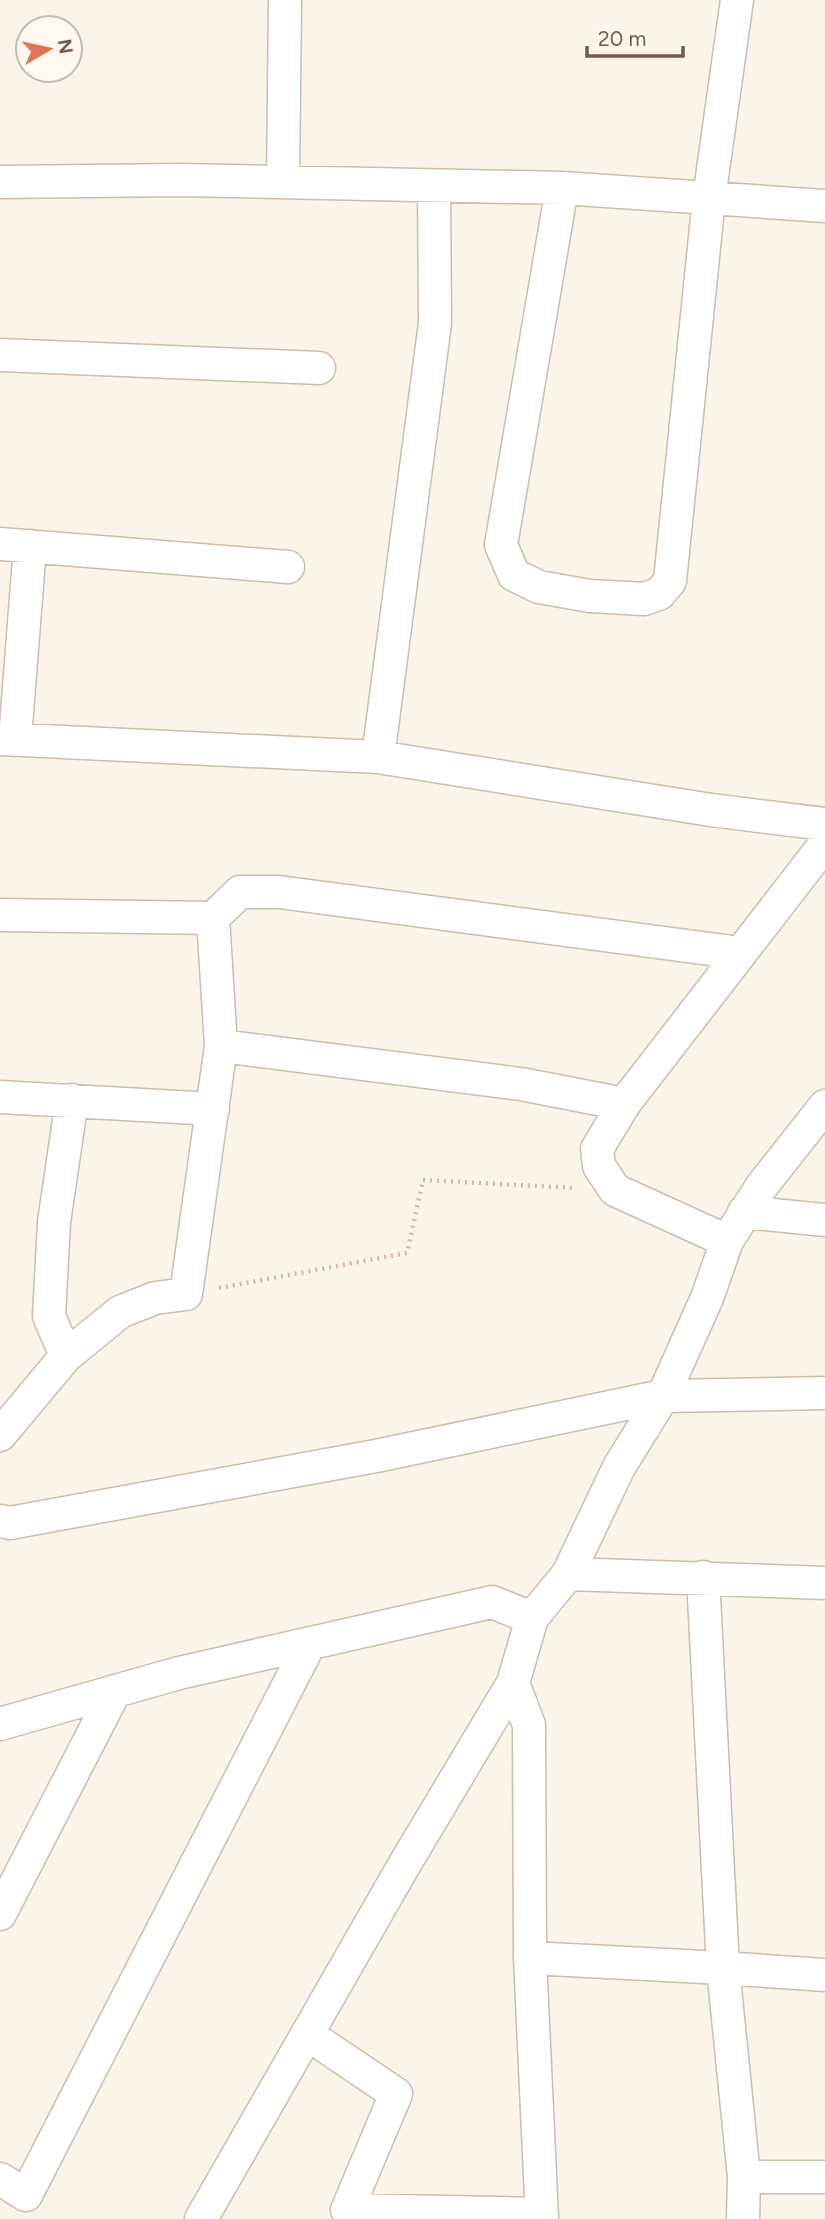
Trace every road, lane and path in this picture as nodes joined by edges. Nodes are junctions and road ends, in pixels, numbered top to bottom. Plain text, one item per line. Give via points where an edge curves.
1 (285, 0) edge
2 (737, 0) edge
3 (0, 182) edge
4 (283, 182) junction
5 (434, 186) junction
6 (562, 188) junction
7 (709, 198) junction
8 (825, 206) edge
9 (0, 355) edge
10 (318, 368) dead end
11 (15, 545) edge
12 (288, 567) dead end
13 (8, 739) edge
14 (378, 757) junction
15 (825, 824) edge
16 (825, 844) edge
17 (0, 915) edge
18 (213, 918) junction
19 (740, 953) junction
20 (221, 1046) junction
21 (0, 1097) edge
22 (72, 1100) junction
23 (624, 1104) junction
24 (825, 1106) edge
25 (213, 1109) junction
26 (615, 1190) junction
27 (744, 1213) junction
28 (825, 1220) edge
29 (727, 1241) junction
30 (186, 1294) junction
31 (66, 1356) junction
32 (825, 1393) edge
33 (663, 1396) junction
34 (0, 1435) edge
35 (0, 1521) edge
36 (568, 1574) junction
37 (703, 1577) junction
38 (825, 1583) edge
39 (532, 1618) junction
40 (310, 1643) junction
41 (513, 1683) junction
42 (115, 1691) junction
43 (0, 1724) edge
44 (0, 1914) edge
45 (530, 1958) junction
46 (723, 1968) junction
47 (825, 1975) edge
48 (307, 2034) junction
49 (744, 2176) junction
50 (825, 2177) edge
51 (12, 2198) edge
52 (542, 2217) edge
53 (201, 2219) edge
54 (743, 2219) edge

1 - 4 street
2 - 7 street
3 - 4 street
4 - 5 street
5 - 6 street
5 - 14 street via 435,323
6 - 7 street
6 - 7 street via 502,544 514,575 539,587 590,596 644,599 659,594 670,581
7 - 8 street
9 - 10 street
11 - 12 street
11 - 13 street
13 - 14 street
14 - 15 street
16 - 19 street
17 - 18 street
18 - 19 street via 240,892 279,892
18 - 20 street
19 - 23 street
20 - 23 street via 521,1084
20 - 25 street
21 - 22 street
22 - 25 street
22 - 31 street via 54,1222 49,1316
23 - 26 street via 597,1149 599,1166
24 - 27 street
25 - 30 street
26 - 29 street
26 - 30 path via 423,1181 407,1253
27 - 28 street
27 - 29 street
29 - 33 street
30 - 31 street via 155,1298 120,1312
31 - 34 street
32 - 33 street
33 - 35 street via 376,1456 10,1523
33 - 36 street via 619,1466
36 - 37 street
36 - 39 street
37 - 38 street
37 - 46 street
39 - 40 street via 492,1602
39 - 41 street
40 - 42 street
40 - 51 street
41 - 45 street via 529,1725
41 - 48 street
42 - 43 street
42 - 44 street
45 - 46 street
45 - 52 street
46 - 47 street
46 - 49 street
48 - 52 street via 396,2094 347,2210
48 - 53 street
49 - 50 street
49 - 54 street

